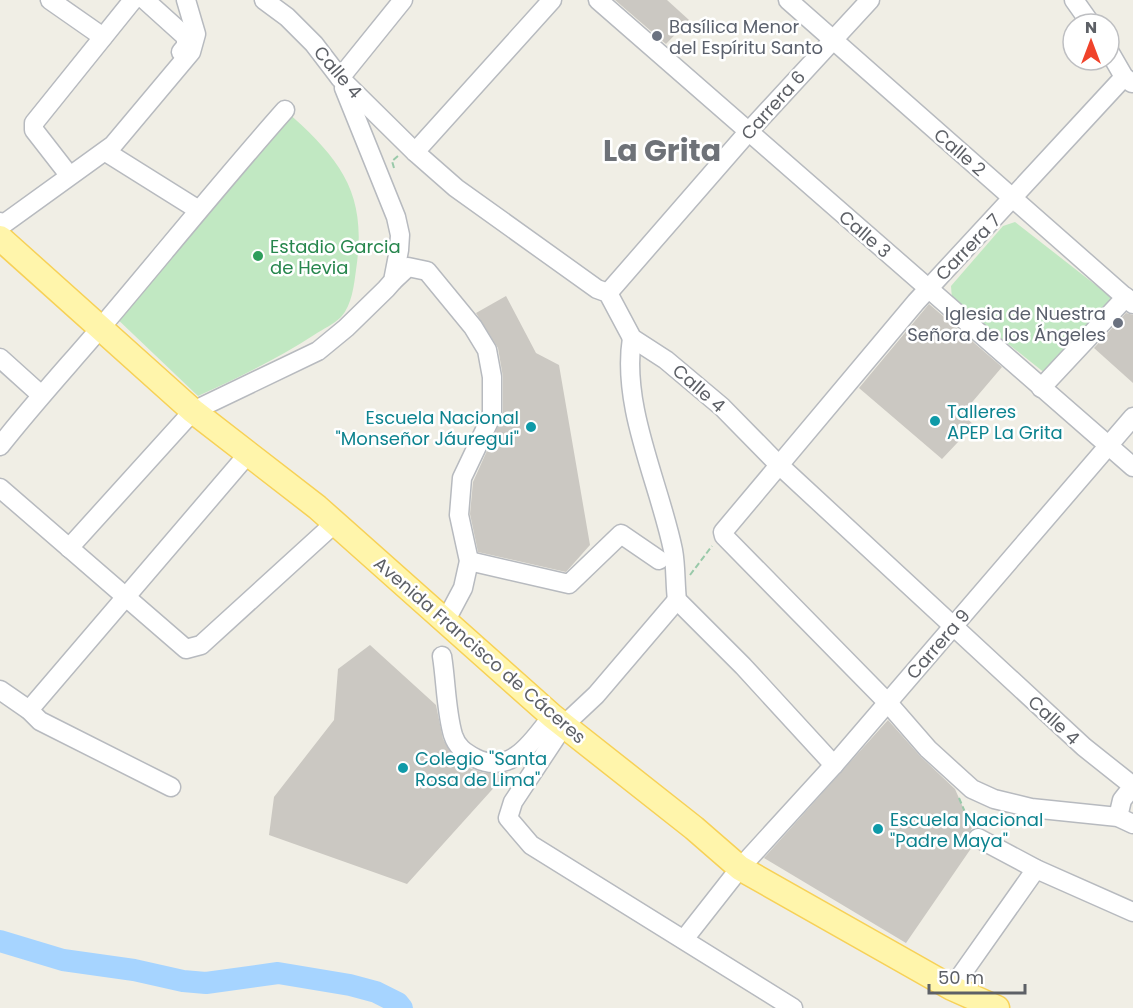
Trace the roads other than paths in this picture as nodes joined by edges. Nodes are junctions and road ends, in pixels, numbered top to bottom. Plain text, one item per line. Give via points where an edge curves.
1 (51, 0) edge
2 (133, 0) edge
3 (145, 0) edge
4 (186, 0) edge
5 (264, 0) edge
6 (403, 0) edge
7 (552, 0) edge
8 (598, 0) edge
9 (788, 0) edge
10 (870, 0) edge
11 (103, 37) junction
12 (833, 40) junction
13 (340, 78) junction
14 (1129, 80) edge
15 (285, 110) dead end
16 (749, 131) junction
17 (105, 152) junction
18 (415, 152) junction
19 (67, 172) junction
20 (1014, 198) junction
21 (197, 209) junction
22 (0, 222) edge
23 (0, 238) edge
24 (393, 281) junction
25 (927, 289) junction
26 (608, 293) junction
27 (1129, 301) edge
28 (101, 327) junction
29 (632, 338) junction
30 (0, 358) edge
31 (1041, 388) junction
32 (40, 394) junction
33 (193, 411) junction
34 (1133, 417) edge
35 (1108, 445) junction
36 (0, 446) edge
37 (248, 454) junction
38 (778, 464) junction
39 (1133, 467) edge
40 (0, 488) edge
41 (335, 523) junction
42 (69, 548) junction
43 (659, 560) dead end
44 (469, 561) junction
45 (124, 597) junction
46 (676, 597) junction
47 (446, 620) junction
48 (953, 626) junction
49 (442, 656) dead end
50 (0, 690) edge
51 (888, 703) junction
52 (29, 710) junction
53 (558, 721) junction
54 (834, 765) junction
55 (1133, 786) edge
56 (171, 787) dead end
57 (1125, 820) edge
58 (978, 838) road end
59 (740, 868) junction
60 (1035, 869) junction
61 (1133, 912) edge
62 (685, 938) junction
63 (952, 988) junction
64 (793, 1008) edge
65 (997, 1008) edge

1 - 11 street
2 - 11 street
3 - 19 street via 186,37 186,46 106,143
4 - 17 street via 196,34 191,52
5 - 13 street, Calle 4 via 314,44
6 - 13 street
7 - 18 street
8 - 16 street, Calle 3
9 - 12 street, Calle 2
10 - 12 street, Carrera 6
11 - 19 street via 34,123 34,130
12 - 16 street, Carrera 6
12 - 20 street, Calle 2
13 - 18 street, Calle 4
13 - 24 street via 396,217 400,235
14 - 20 street, Carrera 7
15 - 21 street
16 - 25 street, Calle 3
16 - 26 street, Carrera 6
17 - 19 street
17 - 21 street
18 - 26 street, Calle 4 via 456,188
19 - 22 street via 5,223
20 - 25 street, Carrera 7
20 - 27 street, Calle 2
21 - 28 street
23 - 28 main road, Avenida Francisco de Cáceres
24 - 33 street via 318,351
24 - 44 street via 408,267 427,271 474,327 487,350 492,415 462,478 459,515
25 - 31 street, Calle 3
25 - 38 street, Carrera 7
26 - 29 street, Calle 4
27 - 31 street
28 - 32 street
28 - 33 main road, Avenida Francisco de Cáceres
29 - 38 street, Calle 4 via 700,388
29 - 46 street via 632,398 673,550
30 - 32 street
31 - 35 street, Calle 3
32 - 36 street
33 - 37 main road, Avenida Francisco de Cáceres
33 - 42 street
34 - 35 street, Carrera 9
35 - 39 street, Calle 3
35 - 48 street, Carrera 9
37 - 41 main road, Avenida Francisco de Cáceres
37 - 45 street
38 - 48 street, Calle 4
38 - 51 street, Carrera 7 via 723,532 724,536
40 - 42 street
41 - 45 street via 201,645 186,649
41 - 47 main road, Avenida Francisco de Cáceres
42 - 45 street
43 - 44 street via 621,534 569,584
44 - 47 street via 463,588
45 - 52 street
46 - 53 street via 596,695
46 - 54 street
47 - 53 main road, Avenida Francisco de Cáceres
48 - 51 street, Carrera 9
48 - 55 street, Calle 4 via 1084,747
49 - 53 street via 453,735 460,749 469,755 492,764 507,762
50 - 52 street
51 - 54 street, Carrera 9
51 - 57 street via 972,789 1013,805
52 - 56 street via 40,721
53 - 59 main road, Avenida Francisco de Cáceres
53 - 62 street via 508,818 531,845
54 - 59 street, Carrera 9
55 - 57 street via 1122,800
58 - 60 street
59 - 62 street, Carrera 9
59 - 63 main road, Avenida Francisco de Cáceres
60 - 61 street
60 - 63 street
62 - 64 street
63 - 65 main road, Avenida Francisco de Cáceres

